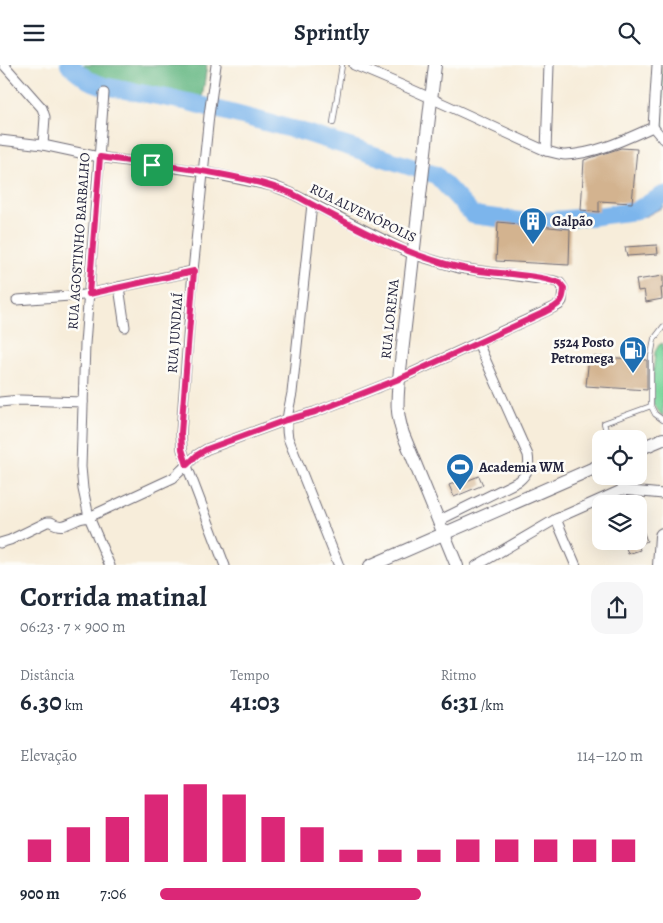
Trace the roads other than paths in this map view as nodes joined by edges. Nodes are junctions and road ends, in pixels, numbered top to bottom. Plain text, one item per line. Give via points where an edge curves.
1 (4, 65) edge
2 (216, 65) edge
3 (342, 65) edge
4 (354, 65) edge
5 (435, 65) edge
6 (549, 65) edge
7 (657, 65) edge
8 (104, 93) dead end
9 (432, 100) junction
10 (333, 123) dead end
11 (653, 127) junction
12 (0, 139) edge
13 (663, 139) edge
14 (43, 145) junction
15 (546, 151) junction
16 (100, 157) junction
17 (204, 172) junction
18 (312, 204) junction
19 (412, 254) junction
20 (194, 271) junction
21 (119, 287) junction
22 (89, 294) junction
23 (17, 300) dead end
24 (125, 327) dead end
25 (663, 327) edge
26 (478, 343) junction
27 (399, 379) junction
28 (0, 403) edge
29 (83, 403) junction
30 (650, 406) junction
31 (286, 420) junction
32 (663, 420) edge
33 (606, 430) edge
34 (663, 439) edge
35 (647, 446) edge
36 (187, 465) junction
37 (592, 470) edge
38 (620, 485) edge
39 (621, 490) junction
40 (663, 494) edge
41 (89, 517) junction
42 (556, 519) junction
43 (438, 521) junction
44 (444, 534) junction
45 (663, 535) edge
46 (0, 543) edge
47 (110, 565) edge
48 (225, 565) edge
49 (339, 565) edge
50 (370, 565) edge
51 (457, 565) edge
52 (476, 565) edge
53 (576, 565) edge
54 (661, 565) edge

1 - 14 street via 42,108 45,117
2 - 17 street, RUA JUNDIAÍ
3 - 10 lane
4 - 9 street
5 - 9 street, RUA LORENA
6 - 15 street
7 - 11 street
8 - 16 street, RUA AGOSTINHO BARBALHO
9 - 15 street
9 - 19 street, RUA LORENA
11 - 13 street
11 - 15 street via 623,141 588,151 564,155
12 - 14 street, RUA ALVENÓPOLIS
14 - 16 street, RUA ALVENÓPOLIS
16 - 17 street, RUA ALVENÓPOLIS
16 - 22 street, RUA AGOSTINHO BARBALHO
17 - 18 street, RUA ALVENÓPOLIS via 273,186
17 - 20 street, RUA JUNDIAÍ
18 - 19 street, RUA ALVENÓPOLIS
18 - 31 street via 292,393
19 - 26 street, RUA ALVENÓPOLIS via 459,268 554,281 564,288 559,305
19 - 27 street, RUA LORENA
20 - 21 street
20 - 36 street, RUA JUNDIAÍ via 181,433
21 - 22 street
21 - 24 street
22 - 23 street
22 - 29 street, RUA AGOSTINHO BARBALHO
25 - 30 lane via 654,339 651,357
26 - 27 street
26 - 43 street via 528,455 529,469 519,481
27 - 31 street
27 - 43 street, RUA LORENA via 397,415
28 - 29 street
29 - 41 street, RUA AGOSTINHO BARBALHO via 81,467
30 - 32 lane
30 - 33 lane via 604,423
31 - 36 street via 207,449
31 - 49 street via 288,438
34 - 35 street
36 - 41 street via 172,478
36 - 48 street, RUA JUNDIAÍ
37 - 44 street
38 - 39 lane
39 - 40 street
39 - 42 street
41 - 46 street via 63,526 47,522
41 - 47 street, RUA AGOSTINHO BARBALHO
42 - 52 street
42 - 53 street
43 - 44 street, RUA LORENA
44 - 50 street
44 - 51 street, RUA LORENA
45 - 54 highway

